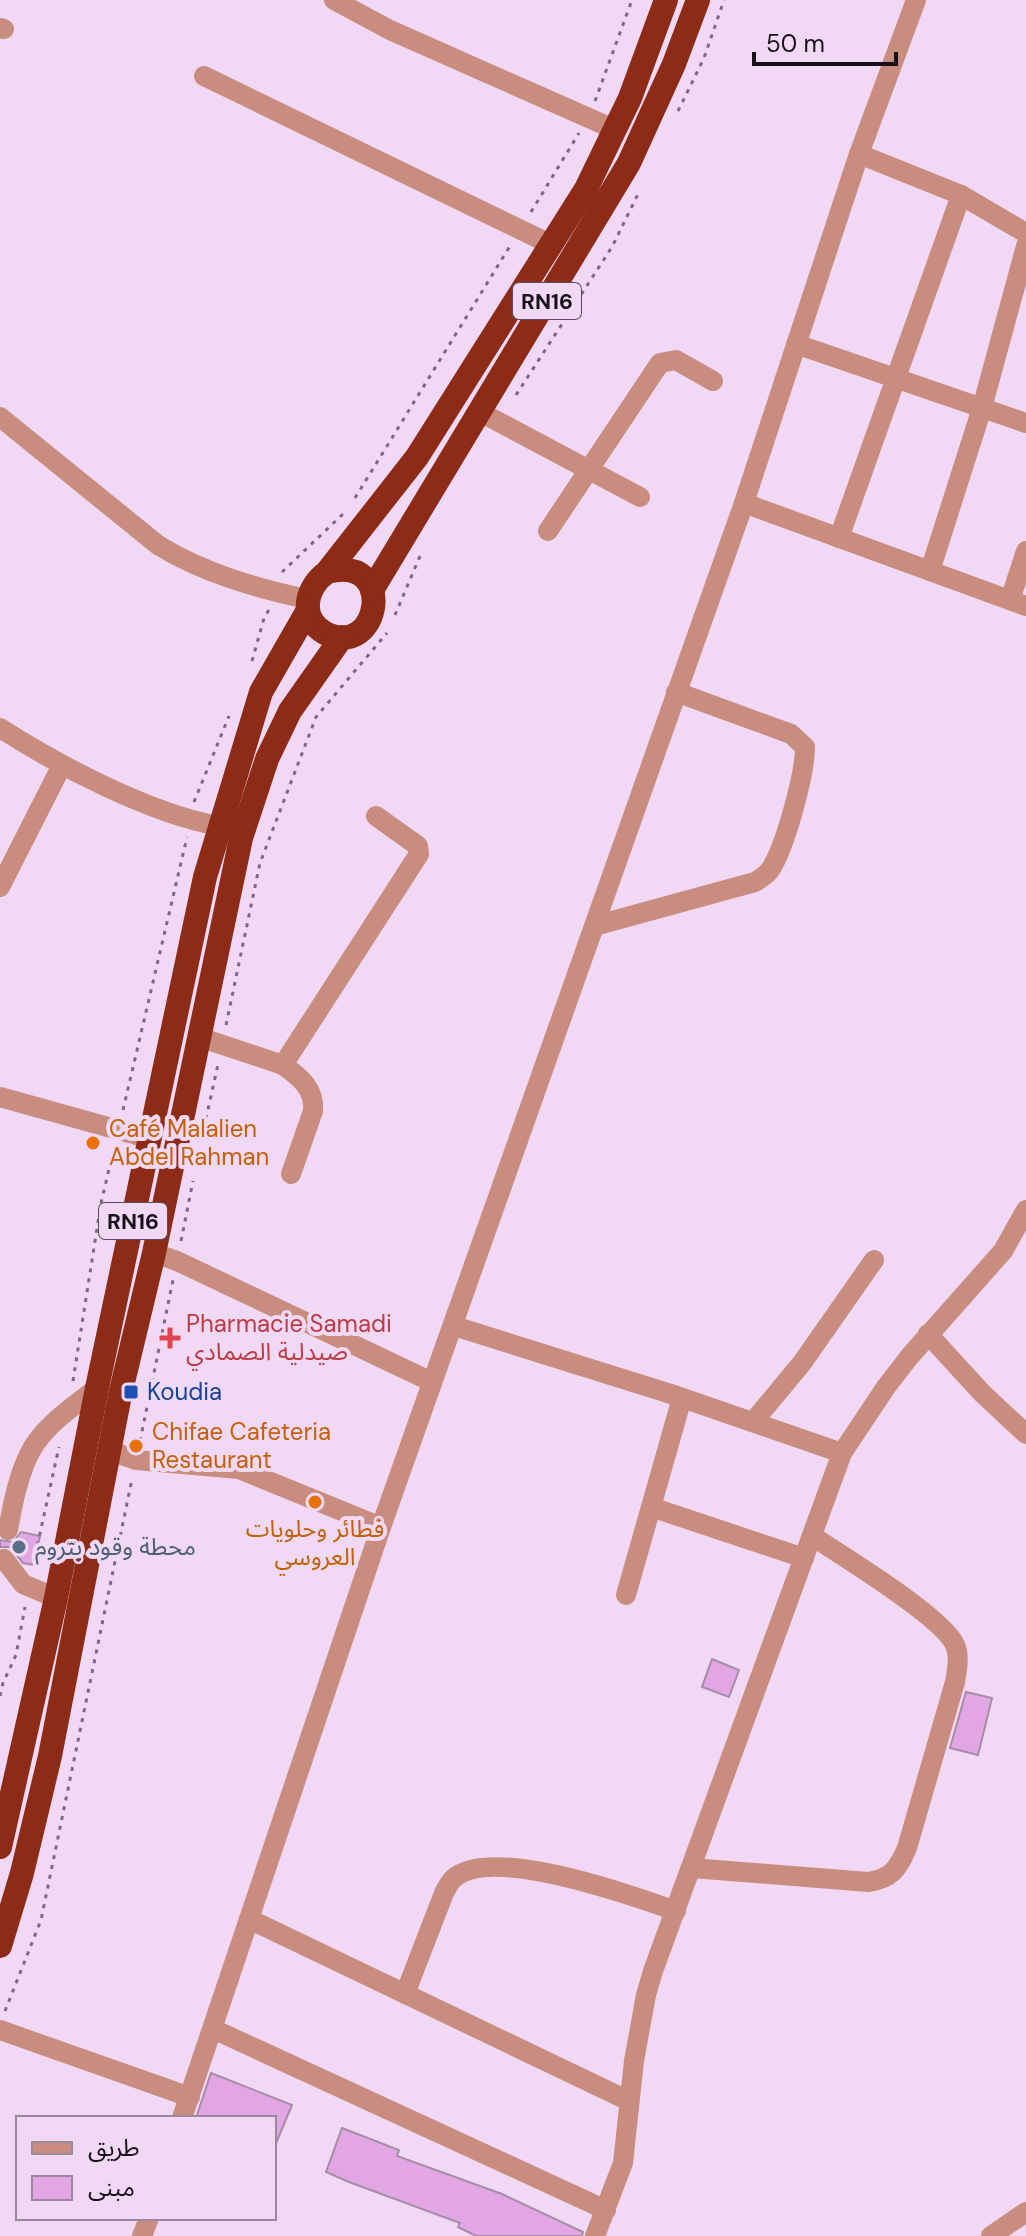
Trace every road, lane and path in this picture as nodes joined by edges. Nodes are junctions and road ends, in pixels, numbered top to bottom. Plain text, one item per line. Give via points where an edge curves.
1 (334, 0) edge
2 (666, 0) edge
3 (698, 0) edge
4 (724, 0) edge
5 (916, 0) edge
6 (204, 76) dead end
7 (678, 112) dead end
8 (616, 130) junction
9 (859, 154) junction
10 (645, 180) dead end
11 (961, 195) junction
12 (1026, 233) edge
13 (550, 244) junction
14 (1026, 246) edge
15 (796, 344) junction
16 (895, 378) junction
17 (713, 381) dead end
18 (982, 408) junction
19 (0, 417) edge
20 (490, 417) junction
21 (1026, 423) edge
22 (590, 470) junction
23 (640, 497) dead end
24 (744, 503) junction
25 (548, 531) dead end
26 (839, 538) junction
27 (1026, 551) edge
28 (420, 555) dead end
29 (930, 571) junction
30 (327, 572) junction
31 (372, 590) junction
32 (1018, 603) edge
33 (308, 605) junction
34 (342, 637) junction
35 (676, 692) junction
36 (0, 728) edge
37 (62, 765) junction
38 (376, 816) dead end
39 (219, 826) junction
40 (0, 887) edge
41 (594, 926) junction
42 (210, 1040) junction
43 (283, 1065) junction
44 (0, 1097) edge
45 (204, 1129) dead end
46 (151, 1139) junction
47 (195, 1171) dead end
48 (291, 1174) dead end
49 (1026, 1210) edge
50 (154, 1253) junction
51 (874, 1260) dead end
52 (177, 1261) junction
53 (454, 1326) junction
54 (928, 1334) junction
55 (432, 1382) junction
56 (97, 1388) junction
57 (682, 1398) junction
58 (753, 1422) junction
59 (1026, 1434) edge
60 (108, 1450) junction
61 (842, 1453) junction
62 (136, 1460) junction
63 (651, 1507) junction
64 (381, 1527) junction
65 (8, 1530) dead end
66 (812, 1536) junction
67 (804, 1558) junction
68 (4, 1559) dead end
69 (626, 1595) dead end
70 (56, 1598) junction
71 (0, 1847) edge
72 (692, 1868) junction
73 (676, 1911) junction
74 (249, 1919) junction
75 (0, 1946) edge
76 (405, 1994) junction
77 (0, 2023) edge
78 (213, 2029) junction
79 (0, 2030) edge
80 (190, 2097) junction
81 (629, 2101) junction
82 (183, 2116) edge
83 (606, 2210) junction
84 (1026, 2212) edge
85 (595, 2236) edge
86 (991, 2236) edge

1 - 8 street
2 - 8 highway, RN16
3 - 20 highway, RN16 via 629,163
4 - 7 path
5 - 9 street
6 - 13 street
8 - 13 highway, RN16
9 - 11 street
9 - 15 street
10 - 20 path via 612,247
11 - 12 street
11 - 16 street
13 - 30 highway, RN16 via 417,457
14 - 18 street
15 - 16 street
15 - 24 street
16 - 18 street
16 - 26 street
17 - 22 street via 676,360 660,363
18 - 21 street
18 - 29 street
19 - 33 street via 181,560
20 - 22 street
20 - 31 highway, RN16
22 - 23 street
22 - 25 street
24 - 26 street
24 - 35 street
26 - 29 street
27 - 32 street
28 - 42 path via 385,639 316,717 260,863
29 - 32 street
30 - 31 highway via 348,570
30 - 33 highway, RN16 via 310,588
31 - 34 highway, RN16 via 374,612 369,621
33 - 34 highway via 320,630
33 - 39 highway, RN16 via 261,692
34 - 42 highway, RN16 via 290,711 254,794 228,891
35 - 41 street
35 - 41 street via 791,734 805,747 805,769 779,848 769,871 755,882
36 - 37 street
37 - 39 street via 190,821
37 - 40 street
38 - 43 street via 418,846 419,854
39 - 46 highway, RN16
41 - 53 street
42 - 43 street
42 - 45 path
42 - 50 highway, RN16
43 - 48 street via 314,1100
44 - 46 street
46 - 56 highway, RN16
47 - 52 path
49 - 54 street via 1003,1251
50 - 52 street
50 - 60 highway, RN16
51 - 58 street
52 - 55 street
52 - 62 path
53 - 55 street
53 - 57 street
54 - 59 street
54 - 61 street
55 - 64 street
56 - 65 street via 33,1447
56 - 70 highway, RN16
57 - 58 street
57 - 63 street
58 - 61 street
60 - 62 street
60 - 75 highway, RN16 via 50,1756
61 - 66 street
62 - 64 street via 239,1469
62 - 77 path via 41,1920
63 - 67 street
63 - 69 street
64 - 74 street
66 - 67 street
66 - 72 street via 914,1605 955,1643 955,1682 907,1848 891,1876 868,1882
67 - 72 street
68 - 70 street via 23,1584
70 - 71 highway, RN16
72 - 73 street
73 - 76 street via 611,1888 522,1868 463,1873 444,1893
73 - 81 street via 646,1995
74 - 76 street
74 - 78 street
76 - 81 street
78 - 80 street
78 - 83 street
79 - 80 street
80 - 82 street
81 - 83 street via 623,2163
83 - 85 street
84 - 86 street

